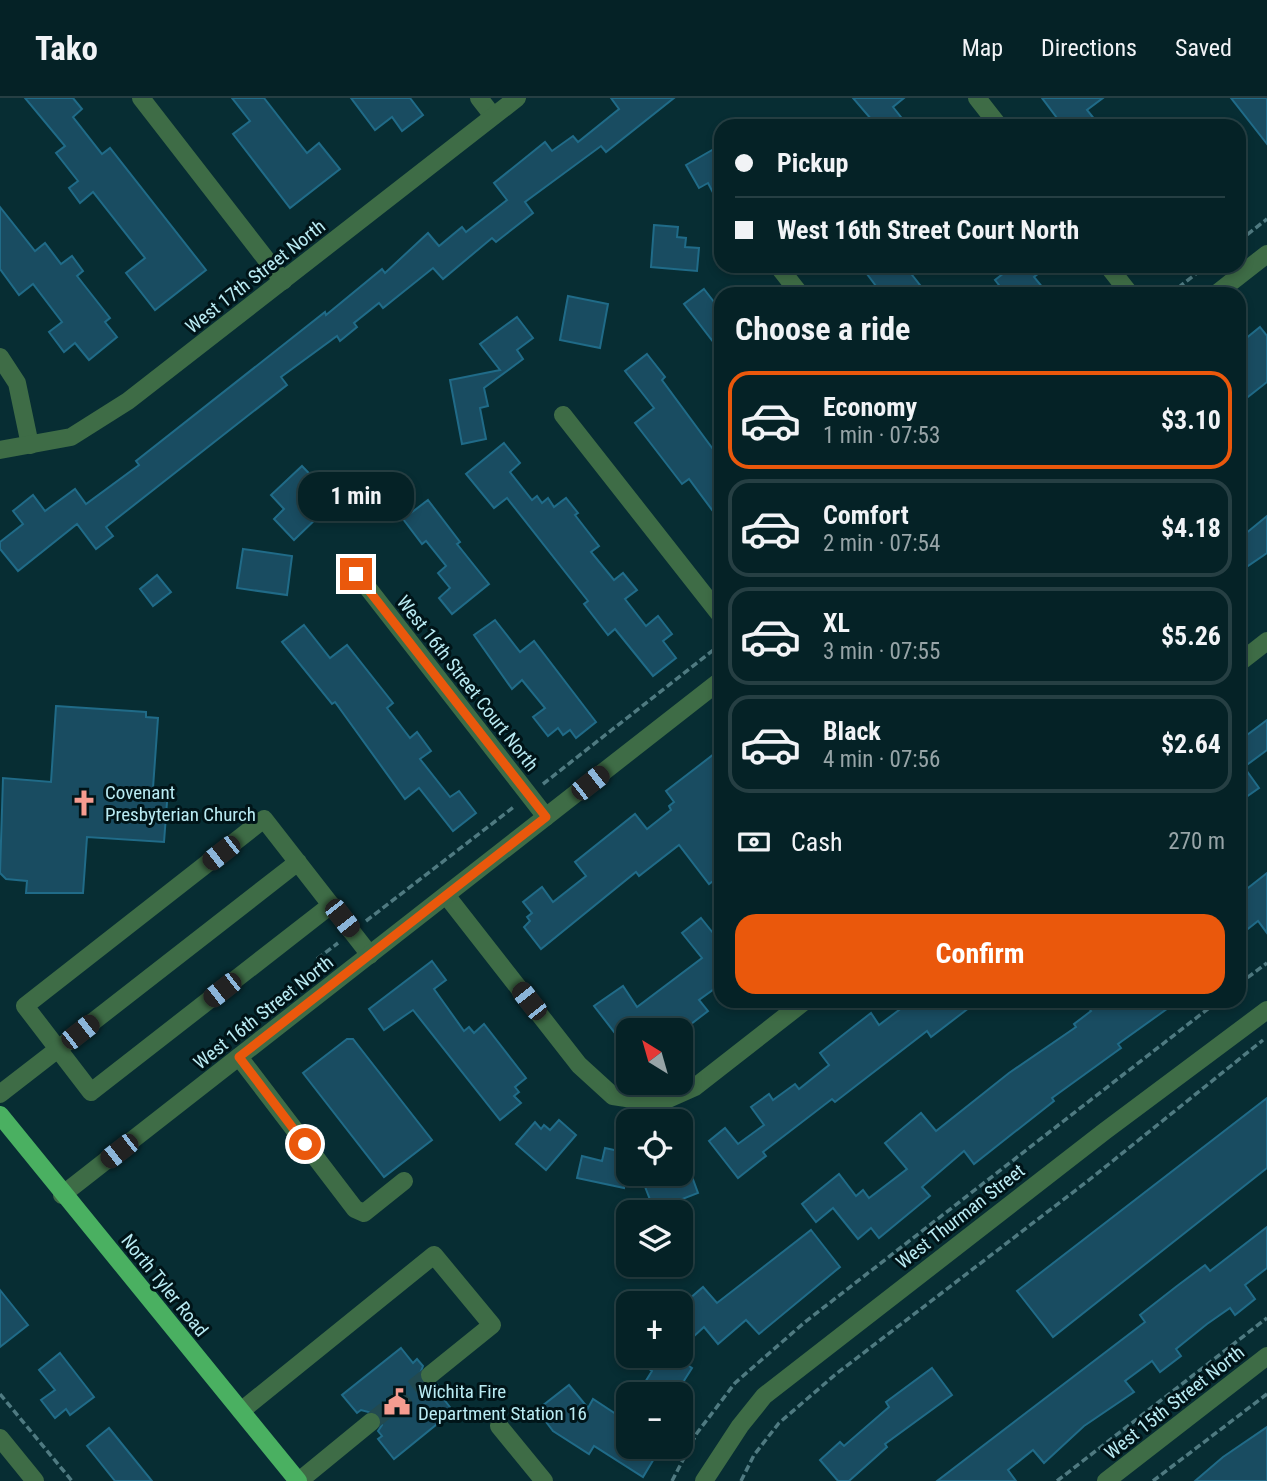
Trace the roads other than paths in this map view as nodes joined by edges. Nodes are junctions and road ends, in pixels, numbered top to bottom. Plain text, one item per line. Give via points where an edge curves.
1 (141, 98) edge
2 (479, 98) edge
3 (517, 98) edge
4 (977, 98) edge
5 (493, 116) junction
6 (994, 119) edge
7 (1267, 254) edge
8 (1246, 270) edge
9 (784, 273) edge
10 (1114, 273) edge
11 (1243, 273) edge
12 (284, 281) junction
13 (794, 287) edge
14 (1124, 287) edge
15 (1225, 287) edge
16 (0, 357) edge
17 (563, 415) dead end
18 (30, 444) junction
19 (0, 450) edge
20 (356, 574) dead end
21 (714, 606) edge
22 (1267, 641) edge
23 (1246, 658) edge
24 (714, 685) edge
25 (546, 817) junction
26 (298, 862) junction
27 (446, 895) junction
28 (331, 905) junction
29 (370, 955) junction
30 (796, 1008) edge
31 (1267, 1010) edge
32 (58, 1049) junction
33 (239, 1057) junction
34 (0, 1094) edge
35 (0, 1115) edge
36 (404, 1181) dead end
37 (62, 1195) junction
38 (1267, 1356) edge
39 (430, 1375) tunnel mouth
40 (241, 1412) junction
41 (372, 1422) tunnel mouth
42 (499, 1426) dead end
43 (0, 1438) edge
44 (35, 1481) edge
45 (299, 1481) edge
46 (544, 1481) edge
47 (704, 1481) edge
48 (1106, 1481) edge

1 - 12 street
2 - 5 street
3 - 5 street, West 17th Street North
4 - 6 street
5 - 12 street, West 17th Street North
7 - 8 street
9 - 13 street
10 - 14 street
11 - 15 street
12 - 18 street, West 17th Street North via 128,401 71,437
16 - 18 street via 17,383
17 - 21 street
18 - 19 street, West 17th Street North
20 - 25 street, West 16th Street Court North
22 - 23 street
24 - 25 street, West 16th Street North
25 - 27 street, West 16th Street North
26 - 28 street
26 - 32 street
26 - 32 street via 264,819 25,1006
27 - 29 street, West 16th Street North
27 - 30 street via 579,1065 613,1096 659,1103 695,1087
28 - 29 street
28 - 32 street via 92,1092
29 - 33 street, West 16th Street North
31 - 47 street, West Thurman Street via 764,1396
32 - 34 street
33 - 36 street via 355,1209 364,1213
33 - 37 street, West 16th Street North
35 - 37 main road, North Tyler Road
37 - 40 main road, North Tyler Road
38 - 48 street, West 15th Street North
39 - 40 street via 492,1325 435,1255
40 - 45 main road, North Tyler Road
41 - 45 street
42 - 46 street
43 - 44 street

